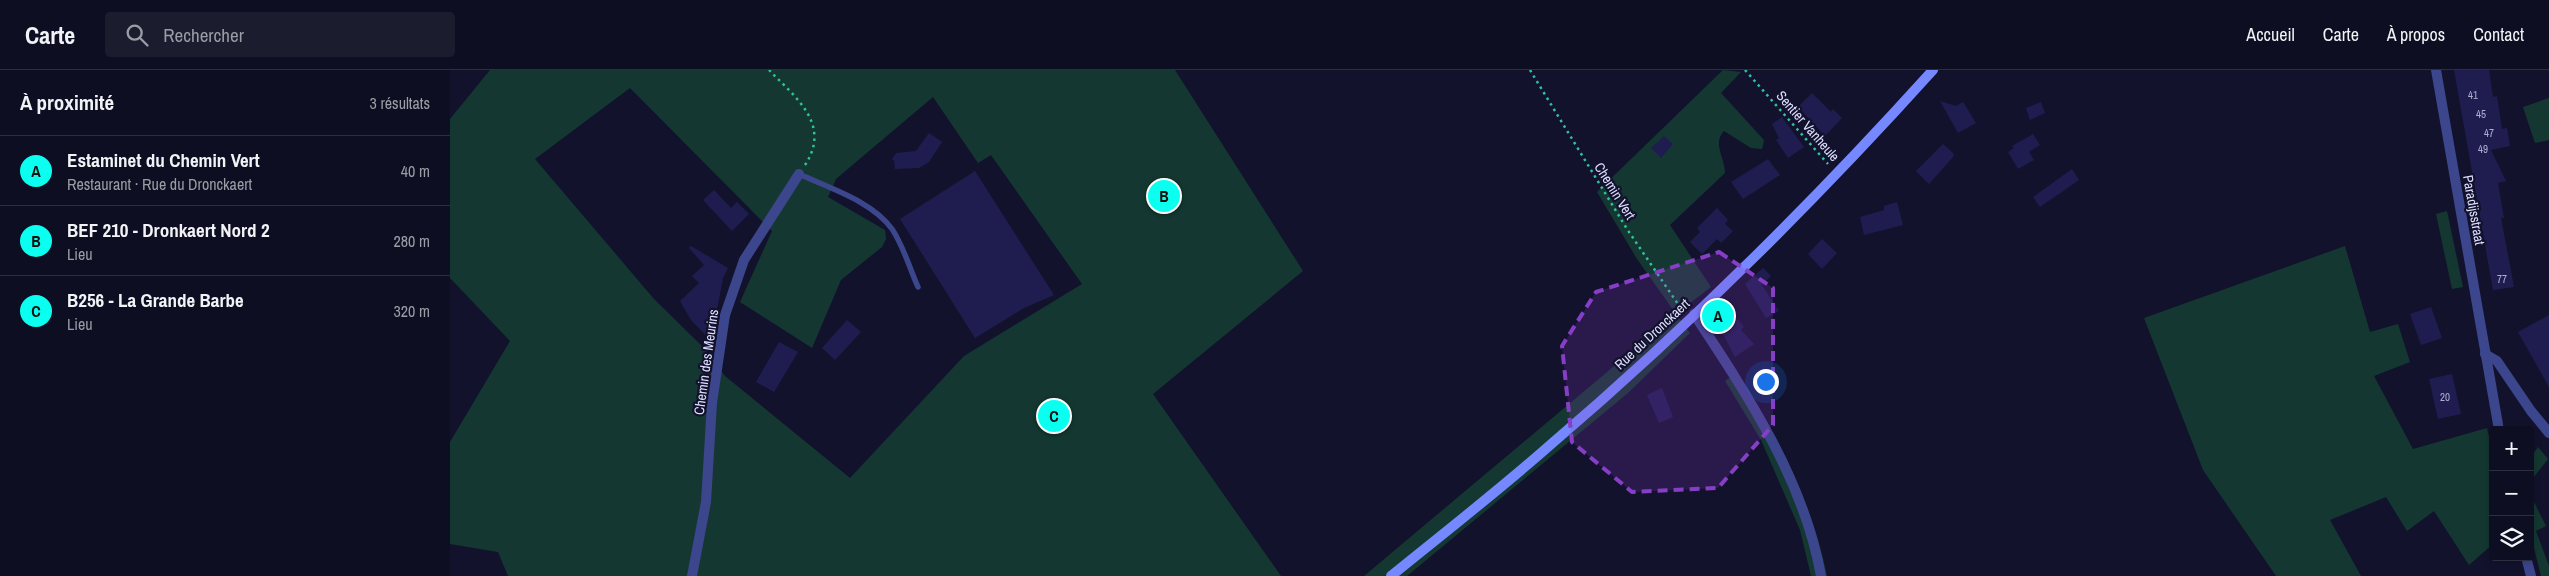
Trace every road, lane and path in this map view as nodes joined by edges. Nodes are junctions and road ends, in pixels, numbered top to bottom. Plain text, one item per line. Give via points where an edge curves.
1 (768, 70) edge
2 (1530, 70) edge
3 (1745, 70) edge
4 (2436, 70) edge
5 (1930, 71) edge
6 (1836, 173) junction
7 (799, 174) junction
8 (918, 287) dead end
9 (1691, 316) junction
10 (2484, 354) junction
11 (2497, 426) edge
12 (2549, 433) edge
13 (2527, 561) edge
14 (692, 576) edge
15 (1391, 576) edge
16 (1821, 576) edge
17 (2531, 576) edge

1 - 7 path via 807,111 814,125 813,148
2 - 9 path, Chemin Vert via 1627,229
3 - 6 path, Sentier Vanheule
4 - 10 street, Paradijsstraat
5 - 6 main road, Rue du Dronckaert
6 - 9 main road, Rue du Dronckaert
7 - 8 lane via 878,214 892,230
7 - 14 street, Chemin des Meurins via 744,260 725,315 712,403 706,502
9 - 15 main road, Rue du Dronckaert via 1550,446
9 - 16 street via 1757,416 1788,473 1805,516
10 - 11 street, Paradijsstraat
10 - 12 street via 2497,361
13 - 17 street

